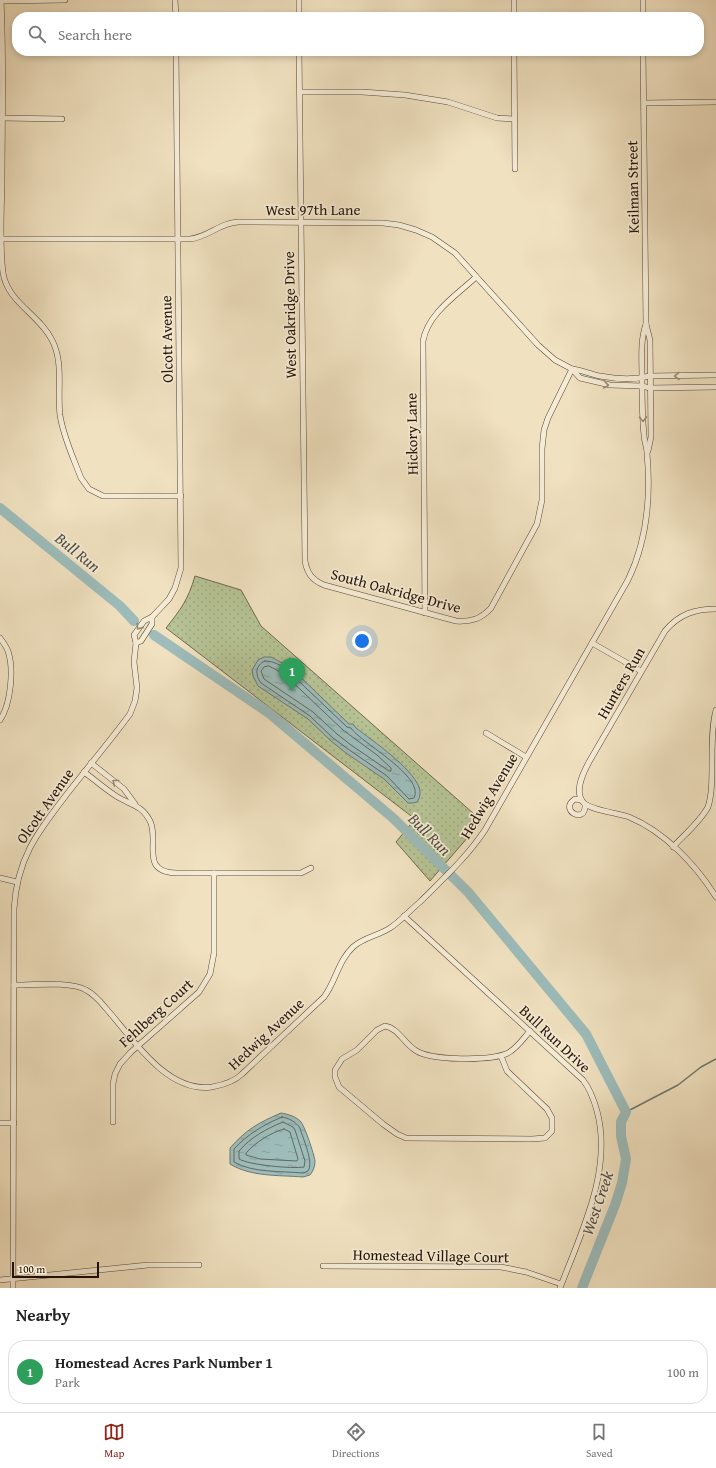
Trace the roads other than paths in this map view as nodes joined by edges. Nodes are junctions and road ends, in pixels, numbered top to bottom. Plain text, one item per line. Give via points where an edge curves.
1 (1, 0) edge
2 (65, 0) edge
3 (175, 0) edge
4 (299, 0) edge
5 (514, 0) edge
6 (643, 0) edge
7 (176, 12) edge
8 (299, 12) edge
9 (514, 12) edge
10 (643, 12) edge
11 (176, 56) edge
12 (299, 56) edge
13 (514, 56) edge
14 (643, 56) edge
15 (300, 92) junction
16 (716, 102) edge
17 (644, 103) junction
18 (2, 118) junction
19 (514, 118) junction
20 (62, 119) dead end
21 (515, 169) dead end
22 (301, 222) junction
23 (1, 239) junction
24 (178, 240) junction
25 (476, 277) junction
26 (646, 324) junction
27 (572, 369) junction
28 (716, 375) edge
29 (650, 376) junction
30 (642, 378) junction
31 (642, 386) junction
32 (716, 387) edge
33 (650, 388) junction
34 (647, 452) junction
35 (181, 496) junction
36 (312, 578) joint
37 (716, 609) edge
38 (425, 613) junction
39 (152, 617) junction
40 (0, 638) edge
41 (136, 643) junction
42 (592, 643) junction
43 (641, 671) junction
44 (716, 710) edge
45 (0, 720) edge
46 (486, 733) dead end
47 (526, 757) junction
48 (91, 763) junction
49 (84, 772) junction
50 (135, 805) junction
51 (673, 847) junction
52 (311, 868) dead end
53 (214, 873) junction
54 (0, 878) edge
55 (17, 882) junction
56 (716, 897) edge
57 (404, 916) junction
58 (14, 985) junction
59 (530, 1031) junction
60 (138, 1045) junction
61 (501, 1056) junction
62 (113, 1122) dead end
63 (0, 1123) edge
64 (14, 1123) junction
65 (199, 1265) dead end
66 (323, 1266) dead end
67 (13, 1279) junction
68 (0, 1280) edge
69 (560, 1286) edge
70 (13, 1288) edge

1 - 2 street
1 - 18 street
3 - 7 street
4 - 8 street
5 - 9 street
6 - 10 street
11 - 24 street, Olcott Avenue
12 - 15 street, West Oakridge Drive
13 - 19 street
14 - 17 street, Keilman Street
15 - 19 street via 405,95 448,102 497,118
15 - 22 street, West Oakridge Drive
16 - 17 street
17 - 26 street, Keilman Street
18 - 20 street
18 - 23 street
19 - 21 street
22 - 24 street, West 97th Lane via 228,223 201,238
22 - 25 street, West 97th Lane via 383,223 412,229 432,237 448,248
22 - 36 street, West Oakridge Drive via 305,561
23 - 24 street, West 97th Lane
23 - 35 street via 2,271 7,287 42,326 57,352 61,419 83,482 89,489 103,496
24 - 35 street, Olcott Avenue
25 - 27 street, West 97th Lane via 543,350
25 - 38 street, Hickory Lane via 434,316 426,328 423,341
26 - 29 street, Keilman Street via 650,340
26 - 30 street, Keilman Street via 642,339
27 - 30 street, West 97th Lane via 613,378
27 -> 31 street, West 97th Lane via 580,378 592,382 616,386
27 - 38 street, South Oakridge Drive via 544,430 542,500 537,524 490,608 476,620 467,622
28 -> 29 street, West 97th Lane
29 - 30 street, West 97th Lane
29 - 33 street, Keilman Street
30 - 31 street, Keilman Street
31 - 33 street, West 97th Lane
31 -> 34 street, Hedwig Avenue
32 - 33 street, West 97th Lane
33 - 34 street, Hedwig Avenue via 651,437
34 - 42 street, Hedwig Avenue via 647,510 639,552 628,580
35 - 39 street, Olcott Avenue via 180,575 172,594
36 - 38 street, South Oakridge Drive via 324,585
37 - 43 street, Hunters Run via 688,612 673,622 661,636
39 - 41 street, Olcott Avenue via 152,624 141,641
39 -> 41 street, Olcott Avenue via 144,621 137,630 134,635
40 - 45 street via 8,652 10,697
41 - 48 street, Olcott Avenue via 134,654 137,688 133,708
42 - 43 street
42 - 47 street, Hedwig Avenue
43 - 51 street, Hunters Run via 586,768 579,791 583,802 589,807 636,821 658,834
44 - 51 street via 713,725 711,798 705,812
46 - 47 street
47 - 57 street, Hedwig Avenue via 470,851
48 - 49 street, Olcott Avenue
50 -> 48 street via 124,789
49 - 50 street via 116,797
49 - 55 street, Olcott Avenue via 32,841
50 - 53 street via 150,822 153,831 153,857 159,869 171,873
51 - 56 street via 701,875
52 - 53 street via 301,873
53 - 60 street, Fehlberg Court via 214,953 208,978 199,992
54 - 55 street
55 - 58 street, Olcott Avenue via 14,909
57 - 59 street, Bull Run Drive
57 - 60 street, Hedwig Avenue via 391,928 368,937 354,947 343,960 334,982 324,997 237,1079 210,1087 189,1085 163,1071
58 - 60 street, Hedwig Avenue via 66,985 85,989 101,1002
58 - 64 street, Olcott Avenue
59 - 61 street via 514,1049
59 - 69 street, Bull Run Drive via 587,1086 596,1106 601,1131 602,1155 591,1205
60 - 62 street, Fehlberg Court via 123,1060 115,1074
61 - 61 street via 507,1071 550,1112 553,1125 550,1134 542,1139 406,1138 388,1128 339,1087 335,1077 335,1070 342,1059 385,1026 392,1028 411,1048 427,1056
63 - 64 street
64 - 67 street, Olcott Avenue
65 - 67 street via 148,1265
66 - 69 street, Homestead Village Court via 501,1267 526,1272
67 - 68 street
67 - 70 street, Olcott Avenue

